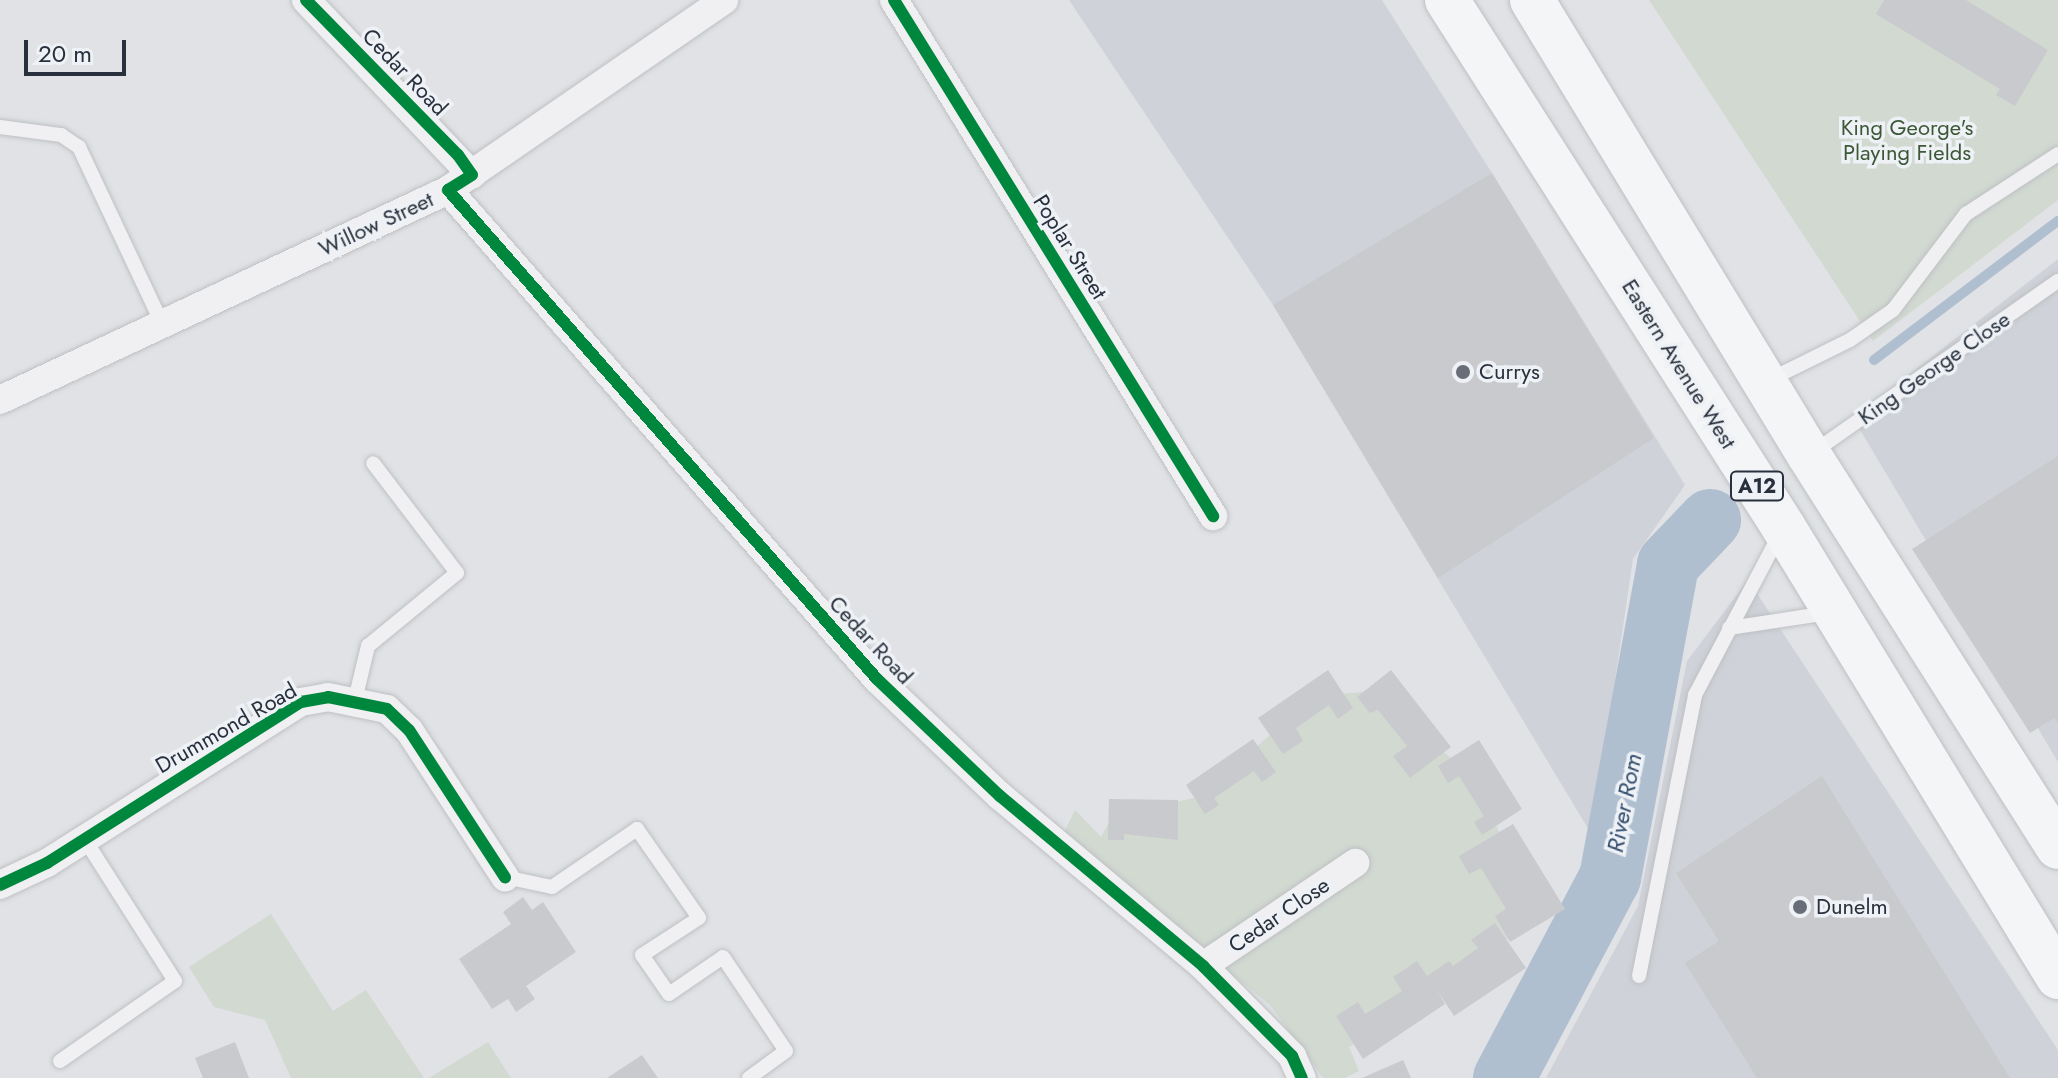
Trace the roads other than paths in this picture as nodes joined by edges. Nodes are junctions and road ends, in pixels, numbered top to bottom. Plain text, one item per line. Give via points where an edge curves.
1 (306, 0) edge
2 (724, 0) edge
3 (894, 0) edge
4 (1447, 0) edge
5 (1532, 0) edge
6 (0, 127) edge
7 (2058, 154) edge
8 (472, 175) junction
9 (448, 190) junction
10 (2058, 281) edge
11 (162, 323) junction
12 (1765, 382) junction
13 (0, 400) edge
14 (1809, 455) junction
15 (373, 463) dead end
16 (1213, 516) dead end
17 (1784, 528) junction
18 (1835, 612) junction
19 (1729, 628) junction
20 (355, 700) junction
21 (84, 838) junction
22 (2058, 847) edge
23 (1355, 863) dead end
24 (505, 877) joint
25 (0, 885) edge
26 (1203, 966) junction
27 (1639, 976) dead end
28 (2058, 977) edge
29 (60, 1061) dead end
30 (749, 1078) edge
31 (1302, 1078) edge

1 - 8 street, Cedar Road
2 - 8 street, Willow Street
3 - 16 street, Poplar Street
4 - 17 highway, Eastern Avenue West / A12
5 - 12 highway, A12
6 - 11 lane via 61,135 79,147
7 - 12 lane via 1966,214 1893,310 1850,340
8 - 9 street, Willow Street
9 - 11 street, Willow Street
9 - 26 street, Cedar Road via 877,679 1000,796
10 - 14 lane, King George Close
11 - 13 street, Willow Street
12 - 14 highway, A12
14 - 22 highway, A12
15 - 20 lane via 457,573 368,646
17 - 18 highway, Eastern Avenue West / A12
17 - 19 lane
18 - 19 lane
18 - 28 highway, Eastern Avenue West / A12
19 - 27 lane via 1695,695
20 - 21 street, Drummond Road via 301,702
20 - 24 street, Drummond Road via 387,709 409,730
21 - 25 street, Drummond Road
21 - 29 lane via 175,981
23 - 26 street, Cedar Close
24 - 30 lane via 552,887 637,829 699,918 642,955 669,994 723,957 786,1051
26 - 31 street, Cedar Road via 1292,1056

